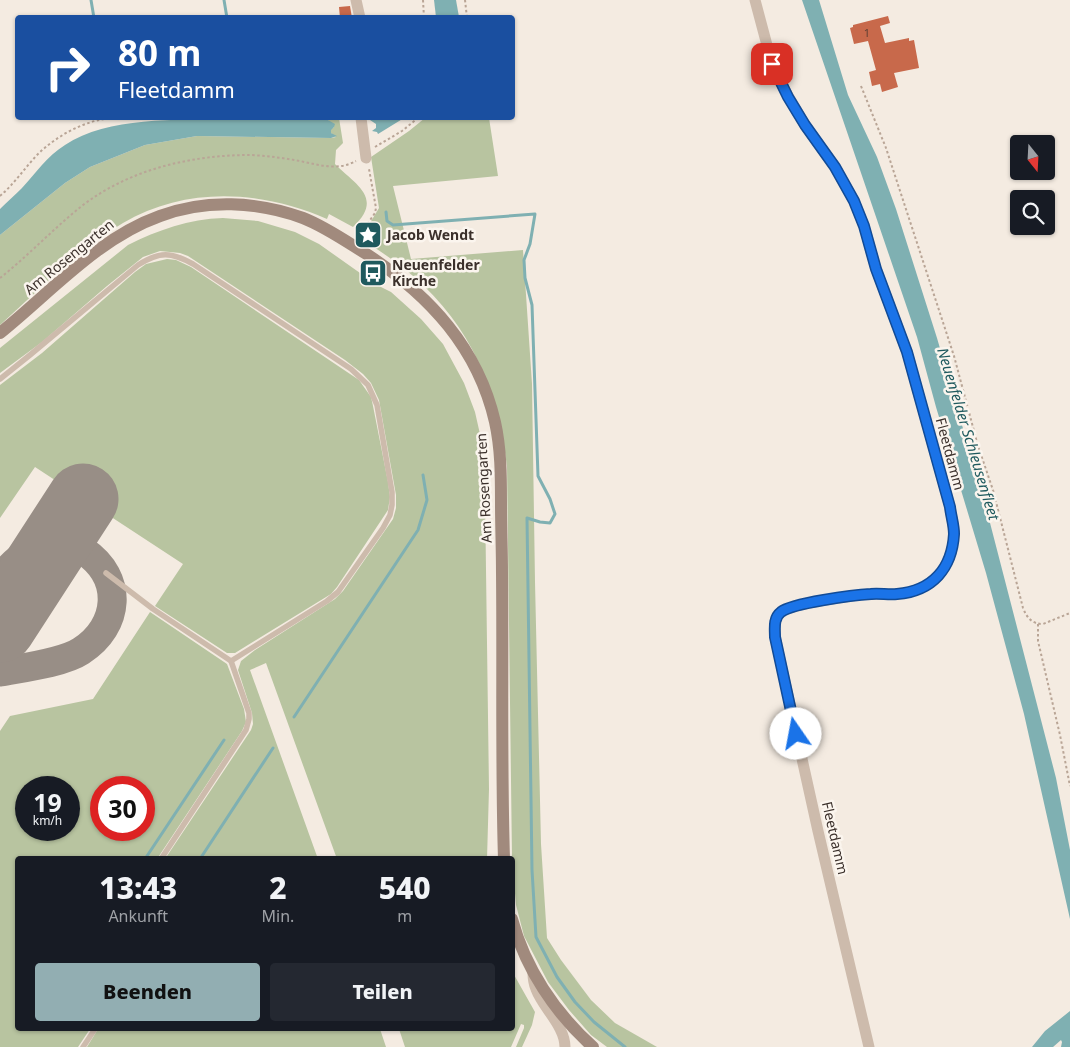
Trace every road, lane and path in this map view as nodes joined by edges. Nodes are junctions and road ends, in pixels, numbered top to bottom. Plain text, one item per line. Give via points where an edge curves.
1 (356, 0) edge
2 (423, 0) edge
3 (465, 0) edge
4 (755, 0) edge
5 (359, 15) edge
6 (424, 15) edge
7 (467, 15) edge
8 (861, 86) dead end
9 (95, 120) edge
10 (361, 120) edge
11 (416, 120) edge
12 (366, 155) junction
13 (0, 196) edge
14 (353, 245) junction
15 (0, 278) edge
16 (0, 333) edge
17 (0, 379) edge
18 (106, 573) dead end
19 (1070, 613) edge
20 (1038, 624) junction
21 (231, 661) junction
22 (1070, 786) edge
23 (163, 856) edge
24 (504, 856) edge
25 (515, 928) edge
26 (532, 971) junction
27 (94, 1031) edge
28 (83, 1047) edge
29 (565, 1047) edge
30 (593, 1047) edge
31 (869, 1047) edge

1 - 5 street
2 - 6 path
3 - 7 path
4 - 31 street, Fleetdamm via 778,80 846,185 860,218 907,352 954,532 950,558 937,579 919,590 842,597 790,607 780,612 775,621 777,647
8 - 20 path via 886,148 954,356 1023,608 1032,622
9 - 13 path via 65,133 37,154
10 - 12 street
11 - 12 path
12 - 14 path via 376,208
12 - 15 path via 342,166 326,166 263,156 229,155 199,158 134,175 82,206
14 - 16 main road, Am Rosengarten via 303,218 265,208 222,204 179,210 142,222 112,239
14 - 24 main road, Am Rosengarten via 407,283 444,320 471,358 495,423 500,466
17 - 21 lane via 138,265 165,254 193,264 351,368 368,385 377,405 392,492 390,515 338,592
18 - 21 lane via 152,609
19 - 20 path
20 - 22 path via 1040,649
21 - 23 lane via 249,713 248,726
25 - 26 main road
26 - 29 street via 536,990 559,1027
26 - 30 main road via 562,1015
27 - 28 lane

